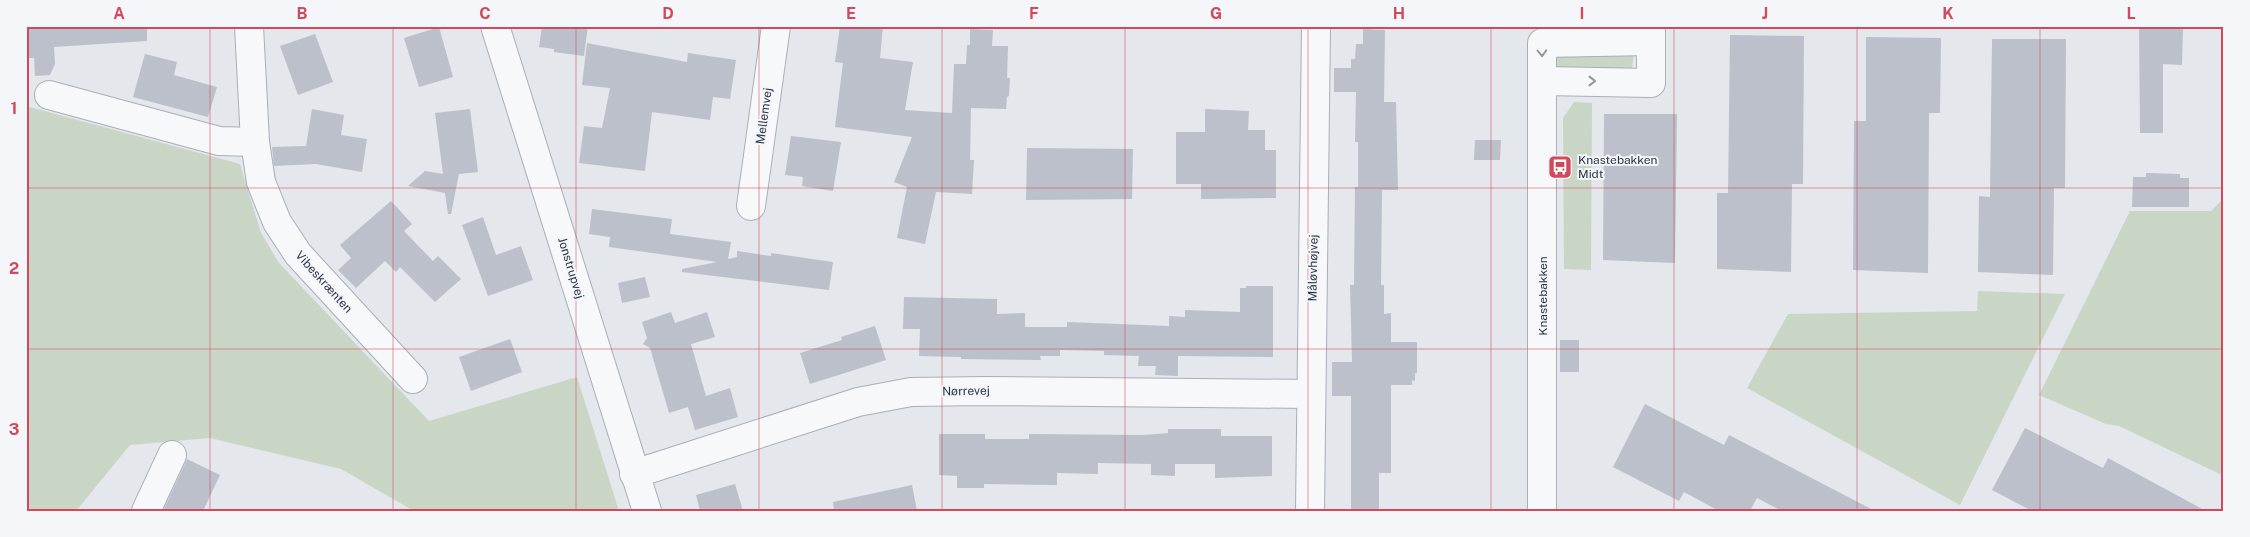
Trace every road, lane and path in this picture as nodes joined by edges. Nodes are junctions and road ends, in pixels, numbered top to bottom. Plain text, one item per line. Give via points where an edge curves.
1 (249, 26) edge
2 (495, 26) edge
3 (776, 26) edge
4 (1316, 26) edge
5 (1651, 34) edge
6 (1543, 81) junction
7 (49, 95) dead end
8 (255, 142) junction
9 (751, 206) dead end
10 (413, 379) dead end
11 (1311, 394) junction
12 (172, 455) dead end
13 (634, 474) junction
14 (146, 511) edge
15 (647, 511) edge
16 (1310, 511) edge
17 (1542, 511) edge

1 - 8 street, Vibeskrænten
2 - 13 street, Jonstrupvej
3 - 9 street, Mellemvej
4 - 11 street, Måløvhøjvej
5 -> 6 street, Knastebakken via 1542,43
6 -> 5 street, Knastebakken via 1651,83
6 - 17 street, Knastebakken
7 - 8 street via 219,142
8 - 10 street, Vibeskrænten via 261,182 277,222 298,254
11 - 13 street, Nørrevej via 911,392 858,402
11 - 16 street, Måløvhøjvej
12 - 14 street
13 - 15 street, Jonstrupvej

